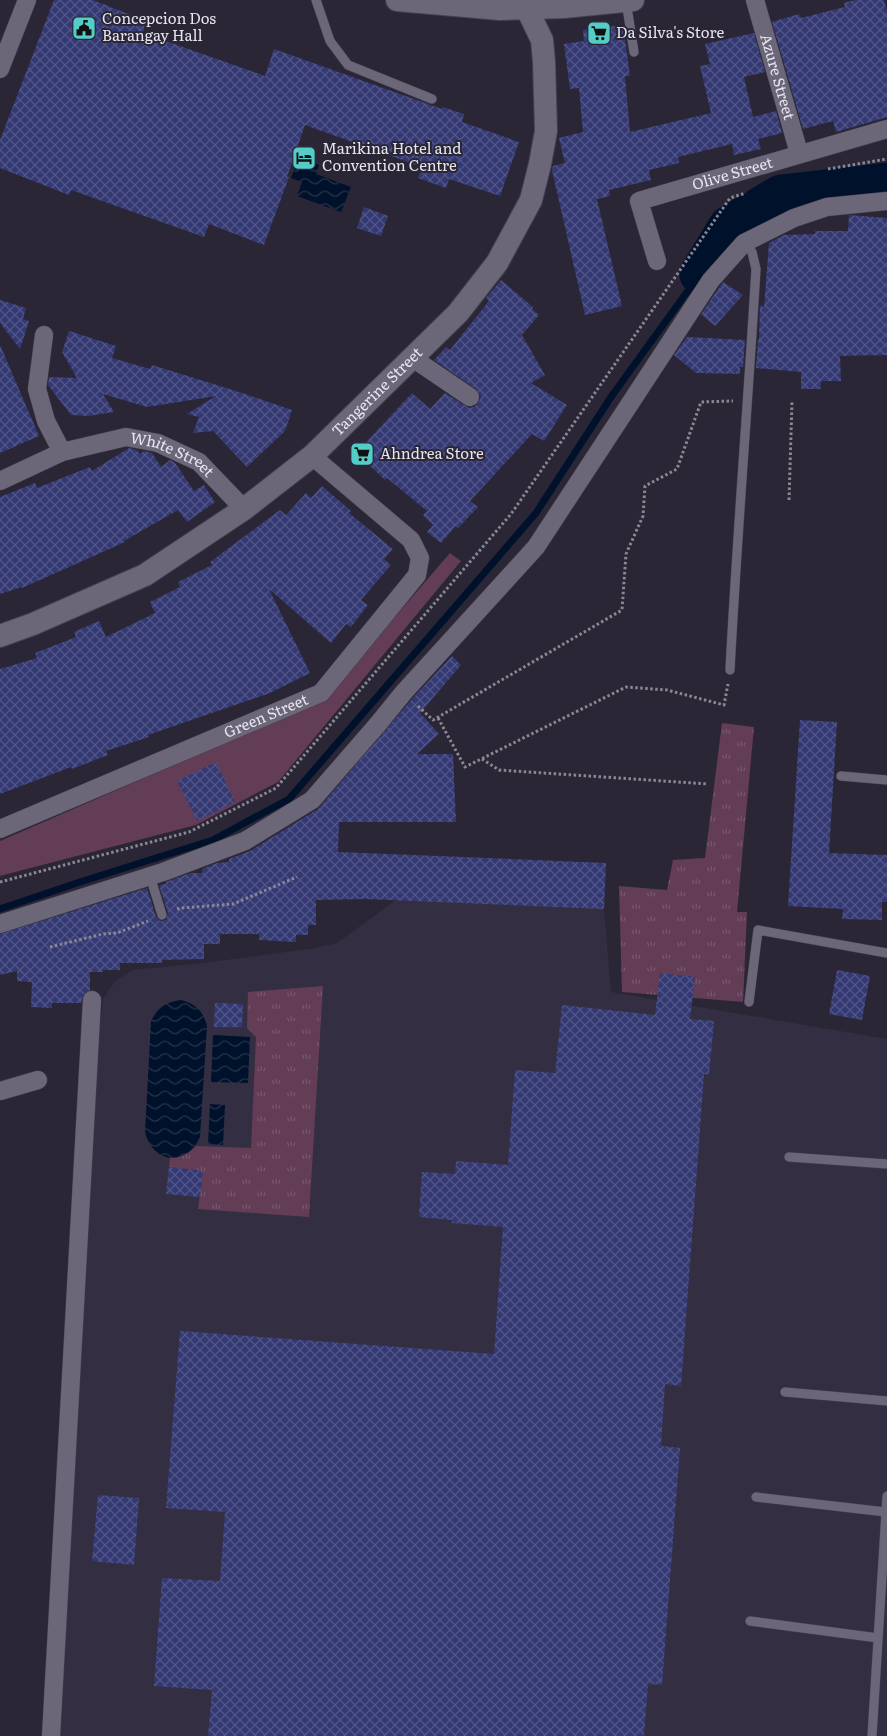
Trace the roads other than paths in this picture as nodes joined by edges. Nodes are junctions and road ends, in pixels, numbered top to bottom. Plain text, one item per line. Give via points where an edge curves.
1 (27, 0) edge
2 (316, 0) edge
3 (397, 0) edge
4 (629, 0) edge
5 (755, 0) edge
6 (527, 4) edge
7 (634, 52) dead end
8 (0, 69) edge
9 (432, 99) dead end
10 (887, 129) edge
11 (799, 154) junction
12 (887, 201) edge
13 (744, 243) junction
14 (657, 261) dead end
15 (44, 335) dead end
16 (411, 357) junction
17 (470, 397) dead end
18 (62, 452) junction
19 (312, 456) junction
20 (0, 481) edge
21 (244, 509) junction
22 (0, 636) edge
23 (730, 670) road end
24 (840, 776) dead end
25 (887, 780) edge
26 (0, 829) edge
27 (150, 876) junction
28 (162, 915) road end
29 (0, 924) edge
30 (887, 953) edge
31 (92, 1000) dead end
32 (749, 1002) dead end
33 (38, 1080) dead end
34 (0, 1090) edge
35 (789, 1157) dead end
36 (887, 1164) edge
37 (785, 1392) dead end
38 (887, 1401) edge
39 (887, 1496) edge
40 (756, 1497) dead end
41 (886, 1512) edge
42 (750, 1621) dead end
43 (878, 1638) junction
44 (51, 1736) edge
45 (872, 1736) edge

1 - 8 street
2 - 9 lane via 330,41 348,64
3 - 6 street via 500,10
4 - 6 street
4 - 7 lane
5 - 11 street, Azure Street
6 - 16 street, Tangerine Street via 542,40 546,131 531,200 497,263 458,313
10 - 11 street, Olive Street
11 - 14 street, Olive Street via 639,201
12 - 13 street via 827,207 794,218
13 - 23 lane via 752,252 756,269
13 - 27 street via 711,280 536,547 404,692 312,800 245,841
15 - 18 street via 37,389 46,421
16 - 17 street
16 - 19 street, Tangerine Street
18 - 20 street, White Street
18 - 21 street, White Street via 126,437 158,443 199,462
19 - 21 street, Tangerine Street
19 - 26 street, Green Street via 410,540 420,558 417,574 321,693
21 - 22 street, Tangerine Street via 144,575
24 - 25 lane
27 - 28 lane
27 - 29 street
30 - 32 lane via 758,930
31 - 44 street
33 - 34 street
35 - 36 lane
37 - 38 lane
39 - 41 lane
40 - 41 lane
41 - 43 lane
42 - 43 lane
43 - 45 lane

